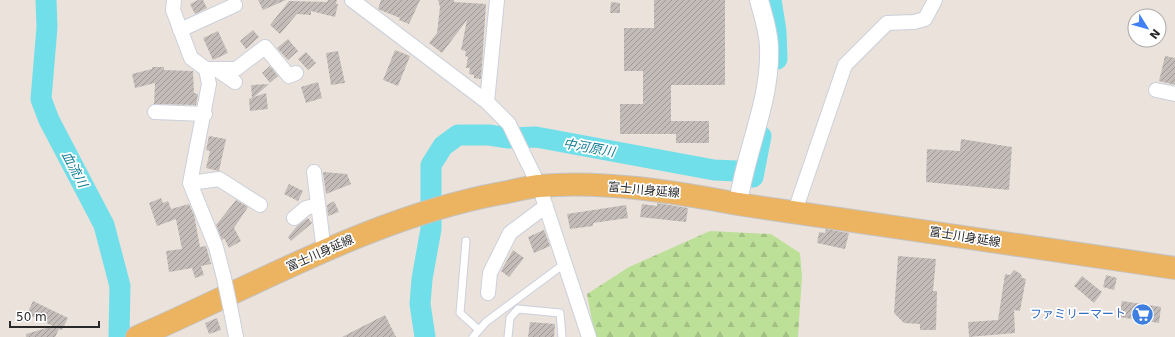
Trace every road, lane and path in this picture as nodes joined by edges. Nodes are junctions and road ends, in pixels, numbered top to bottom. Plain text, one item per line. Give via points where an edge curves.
1 (174, 0) edge
2 (352, 0) edge
3 (497, 0) edge
4 (759, 0) edge
5 (935, 0) edge
6 (235, 5) dead end
7 (180, 30) junction
8 (211, 69) junction
9 (296, 73) dead end
10 (235, 82) dead end
11 (1156, 90) dead end
12 (1175, 94) edge
13 (487, 102) junction
14 (156, 112) dead end
15 (204, 114) junction
16 (314, 172) dead end
17 (190, 183) junction
18 (542, 196) junction
19 (739, 197) junction
20 (260, 205) dead end
21 (318, 205) junction
22 (796, 206) junction
23 (294, 218) dead end
24 (466, 241) dead end
25 (324, 251) junction
26 (564, 264) junction
27 (1175, 268) edge
28 (488, 293) dead end
29 (479, 330) junction
30 (138, 337) edge
31 (236, 337) edge
32 (473, 337) edge
33 (508, 337) edge
34 (562, 337) edge
35 (589, 337) edge

1 - 7 street via 173,10
2 - 13 street
3 - 13 street
4 - 19 street via 770,47 769,71
5 - 22 street via 924,19 887,23 845,65
6 - 7 street
7 - 8 street via 191,58
8 - 9 street via 236,69 266,47 289,76
8 - 10 street
8 - 15 street
11 - 12 street
13 - 18 street via 509,124
14 - 15 street
15 - 17 street
16 - 21 street
17 - 20 street via 219,179
17 - 31 street, bridge via 216,247
18 - 19 main road, 富士川身延線 via 588,185
18 - 25 main road, 富士川身延線 via 444,206 422,212
18 - 26 street
18 - 28 street via 510,233 490,272
19 - 22 main road, 富士川身延線
21 - 23 street via 306,208
21 - 25 street
22 - 27 main road, 富士川身延線
24 - 29 lane via 460,313
25 - 30 main road, 富士川身延線
26 - 29 lane via 486,322
26 - 35 street
29 - 32 lane
33 - 34 lane via 510,318 518,309 560,313

